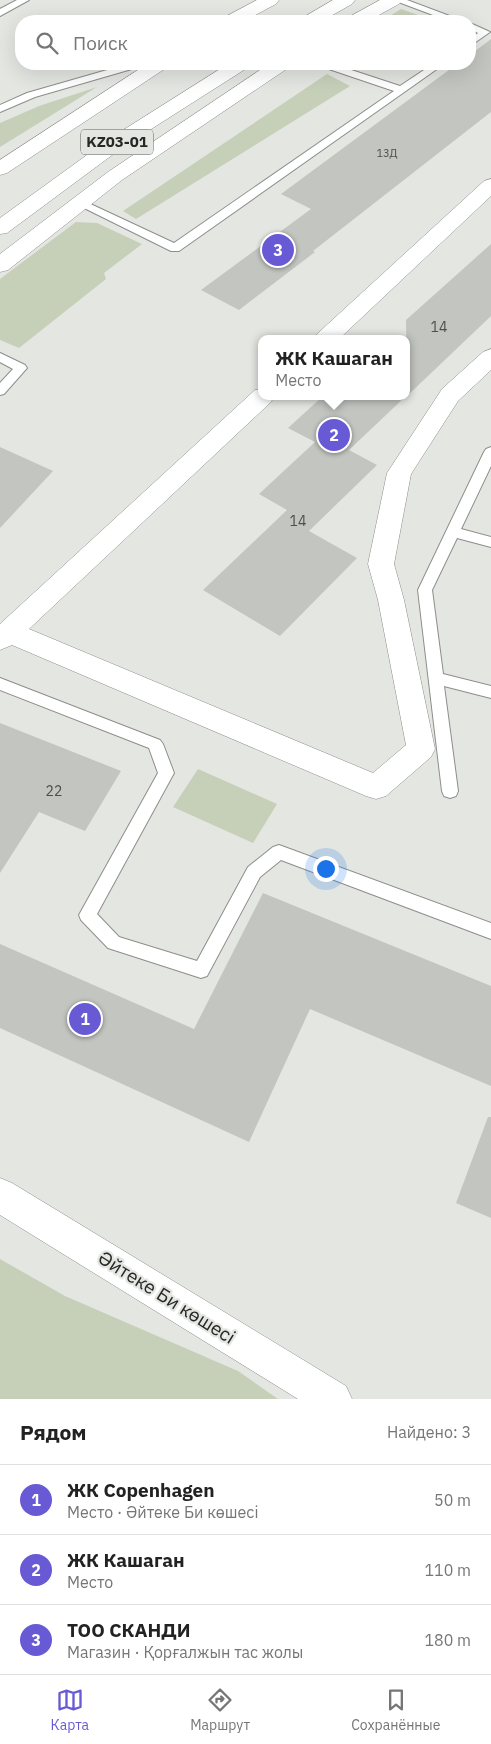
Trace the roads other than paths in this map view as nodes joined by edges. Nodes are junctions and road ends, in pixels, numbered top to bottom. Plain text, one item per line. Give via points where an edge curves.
1 (24, 0) edge
2 (270, 0) edge
3 (346, 0) edge
4 (394, 0) edge
5 (398, 0) edge
6 (0, 13) edge
7 (242, 15) edge
8 (320, 15) edge
9 (366, 15) edge
10 (441, 15) edge
11 (476, 28) edge
12 (476, 39) edge
13 (117, 70) edge
14 (150, 70) edge
15 (231, 70) edge
16 (272, 70) edge
17 (342, 70) edge
18 (430, 70) edge
19 (401, 90) junction
20 (0, 109) edge
21 (0, 169) edge
22 (491, 185) edge
23 (80, 203) junction
24 (0, 228) edge
25 (0, 265) edge
26 (329, 335) edge
27 (0, 357) edge
28 (491, 357) edge
29 (0, 391) edge
30 (259, 400) edge
31 (491, 454) edge
32 (452, 532) junction
33 (491, 542) edge
34 (4, 636) edge
35 (436, 678) junction
36 (0, 684) edge
37 (491, 692) edge
38 (450, 791) dead end
39 (491, 931) edge
40 (0, 1195) edge
41 (333, 1399) edge

1 - 6 lane
2 - 7 street
3 - 8 street
4 - 9 street
5 - 10 lane
11 - 12 lane via 485,32
13 - 20 lane via 31,95
14 - 21 street, KZ03-01
15 - 24 street, KZ03-01 via 116,143
16 - 23 street
17 - 19 lane
18 - 19 lane
19 - 23 lane via 175,248
22 - 26 street
23 - 25 street
27 - 29 lane via 21,368
28 - 34 street via 450,395 399,473 381,564 421,749 376,787
30 - 34 street
31 - 32 lane
32 - 33 lane
32 - 35 lane via 425,590
35 - 37 lane
35 - 38 lane
36 - 39 lane via 155,744 166,773 87,915 114,943 201,970 254,872 279,852
40 - 41 street, Әйтеке Би көшесі

